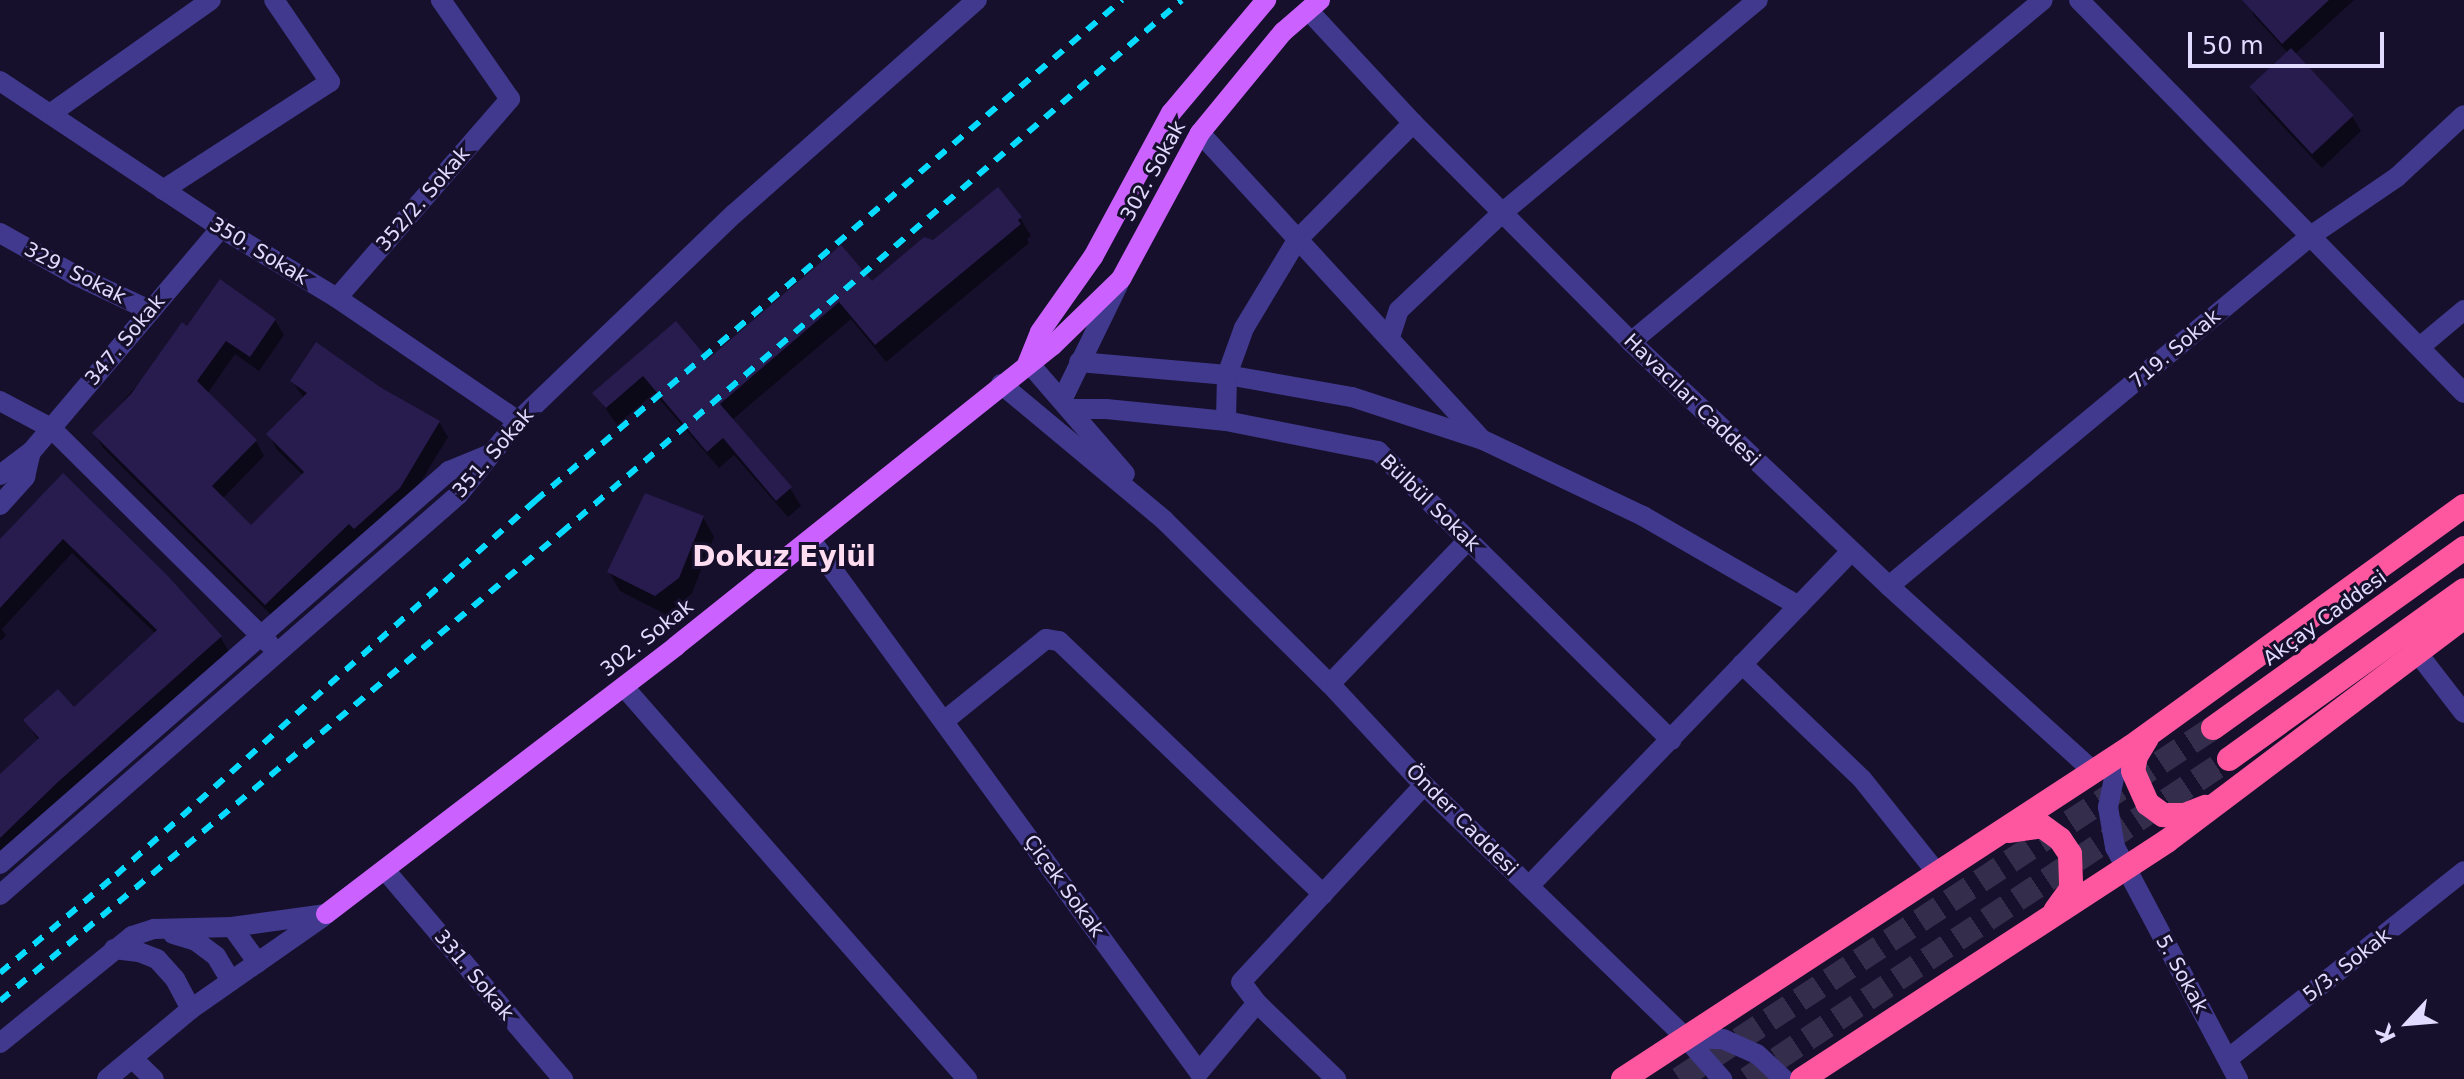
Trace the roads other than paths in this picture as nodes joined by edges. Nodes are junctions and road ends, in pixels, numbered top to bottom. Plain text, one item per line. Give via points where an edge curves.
1 (211, 0) edge
2 (274, 0) edge
3 (441, 0) edge
4 (977, 0) edge
5 (1266, 0) edge
6 (1758, 0) edge
7 (2043, 0) edge
8 (2079, 0) edge
9 (1314, 5) edge
10 (0, 81) edge
11 (50, 114) junction
12 (2464, 115) edge
13 (1413, 123) junction
14 (1200, 133) junction
15 (163, 190) junction
16 (1502, 213) junction
17 (221, 228) junction
18 (0, 233) edge
19 (2312, 235) junction
20 (1297, 240) junction
21 (1121, 279) junction
22 (337, 298) junction
23 (2464, 310) edge
24 (151, 311) junction
25 (1390, 337) junction
26 (1631, 342) junction
27 (2421, 346) junction
28 (1028, 362) junction
29 (1079, 362) junction
30 (1227, 375) junction
31 (1001, 384) junction
32 (2464, 393) edge
33 (0, 401) edge
34 (1066, 405) junction
35 (518, 421) junction
36 (1226, 421) junction
37 (51, 428) junction
38 (1483, 440) junction
39 (31, 452) junction
40 (492, 453) junction
41 (0, 475) edge
42 (0, 505) edge
43 (2464, 506) edge
44 (1164, 520) junction
45 (811, 540) junction
46 (1468, 540) junction
47 (2464, 548) edge
48 (1851, 551) junction
49 (1889, 586) junction
50 (2464, 590) edge
51 (1799, 606) junction
52 (2464, 617) edge
53 (261, 636) junction
54 (2416, 651) junction
55 (277, 652) junction
56 (1742, 664) junction
57 (1330, 684) junction
58 (624, 687) junction
59 (2464, 713) edge
60 (944, 721) junction
61 (2213, 728) tunnel mouth
62 (2150, 733) junction
63 (1671, 740) junction
64 (2119, 754) junction
65 (2229, 759) tunnel mouth
66 (2093, 771) junction
67 (1424, 785) junction
68 (2217, 802) junction
69 (1999, 832) junction
70 (0, 864) edge
71 (2124, 869) junction
72 (385, 870) junction
73 (2464, 871) edge
74 (1937, 873) junction
75 (1529, 886) junction
76 (1323, 894) junction
77 (0, 895) edge
78 (326, 914) junction
79 (2050, 918) junction
80 (232, 927) junction
81 (154, 929) junction
82 (114, 949) junction
83 (258, 963) junction
84 (231, 981) junction
85 (1257, 1003) junction
86 (191, 1009) junction
87 (1686, 1038) junction
88 (0, 1043) edge
89 (2229, 1058) junction
90 (133, 1059) junction
91 (1198, 1077) edge
92 (107, 1079) edge
93 (154, 1079) edge
94 (563, 1079) edge
95 (967, 1079) edge
96 (1336, 1079) edge
97 (1623, 1079) edge
98 (1722, 1079) edge
99 (1784, 1079) edge
100 (1802, 1079) edge
101 (2238, 1079) edge

1 - 11 street
2 - 15 street via 330,82
3 - 22 street, 352/2. Sokak via 510,99
4 - 35 street, 351. Sokak via 734,214
5 - 28 main road, 302. Sokak via 1171,113 1093,257 1040,332
6 - 16 street
7 - 26 street
8 - 19 street
9 - 13 street, Havacılar Caddesi
9 - 14 main road, 302. Sokak via 1283,32
10 - 11 street, 350. Sokak
11 - 15 street, 350. Sokak
12 - 19 street, 719. Sokak via 2397,177
13 - 16 street, Havacılar Caddesi
13 - 20 street
14 - 20 street
14 - 21 main road, 302. Sokak
15 - 17 street, 350. Sokak
16 - 25 street via 1399,310
16 - 26 street, Havacılar Caddesi
17 - 22 street, 350. Sokak
17 - 24 street, 347. Sokak
18 - 24 street, 329. Sokak
19 - 27 street
19 - 49 street, 719. Sokak
20 - 25 street
20 - 30 street via 1244,328
21 - 28 main road, 302. Sokak via 1052,346
21 - 29 street
22 - 35 street, 350. Sokak
23 - 27 street
24 - 37 street, 347. Sokak
25 - 38 street
26 - 48 street, Havacılar Caddesi
27 - 32 street
28 - 31 main road, 302. Sokak
28 - 34 street, Önder Caddesi
29 - 30 street
29 - 34 street
30 - 36 street
30 - 38 street via 1352,397
31 - 44 street, Önder Caddesi
31 - 45 main road, 302. Sokak
33 - 37 street
34 - 36 street, Bülbül Sokak
34 - 44 street, Önder Caddesi
35 - 40 street, 351. Sokak
36 - 46 street, Bülbül Sokak via 1378,451
37 - 39 street, 347. Sokak
37 - 53 street
38 - 51 street via 1643,516
39 - 41 street, 347. Sokak
39 - 42 street, 347. Sokak via 25,477
40 - 53 street via 449,471
40 - 55 street, 351. Sokak via 458,495
43 - 62 highway
44 - 57 street, Önder Caddesi
45 - 58 main road, 302. Sokak
45 - 60 street, Çiçek Sokak
46 - 57 street
46 - 63 street, Bülbül Sokak
47 - 61 highway, Akçay Caddesi
48 - 49 street, Havacılar Caddesi
48 - 51 street
49 - 66 street, Havacılar Caddesi
50 - 65 highway
51 - 56 street
52 - 54 highway
53 - 55 street
53 - 70 street
54 - 59 street
54 - 68 highway
55 - 77 street, 351. Sokak
56 - 63 street
56 - 74 street via 1862,779
57 - 67 street, Önder Caddesi
58 - 72 main road, 302. Sokak
58 - 95 street
60 - 76 street via 1046,639 1059,641
60 - 91 street, Çiçek Sokak
62 - 64 highway
62 - 68 highway via 2133,771 2148,804 2163,815 2185,815
63 - 75 street
64 - 66 highway
64 - 71 street, 5. Sokak via 2108,807
66 - 69 highway
67 - 75 street, Önder Caddesi
67 - 76 street
68 - 71 highway
69 - 74 highway
69 - 79 highway via 2042,826 2070,854 2071,889
71 - 79 highway
71 - 89 street, 5. Sokak
72 - 78 main road, 302. Sokak
72 - 94 street, 331. Sokak
73 - 89 street, 5/3. Sokak
74 - 87 highway
75 - 87 street, Önder Caddesi
76 - 85 street via 1241,982
78 - 80 street
78 - 83 street
79 - 100 highway
80 - 81 street
80 - 83 street
81 - 82 street
81 - 84 street via 196,941 216,956
82 - 86 street via 157,959
82 - 88 street
83 - 84 street
84 - 86 street
85 - 91 street, Çiçek Sokak
85 - 96 street
86 - 90 street
87 - 97 highway
87 - 98 street, Önder Caddesi
87 - 99 street via 1723,1039 1757,1054
89 - 101 street, 5. Sokak
90 - 92 street
90 - 93 street

